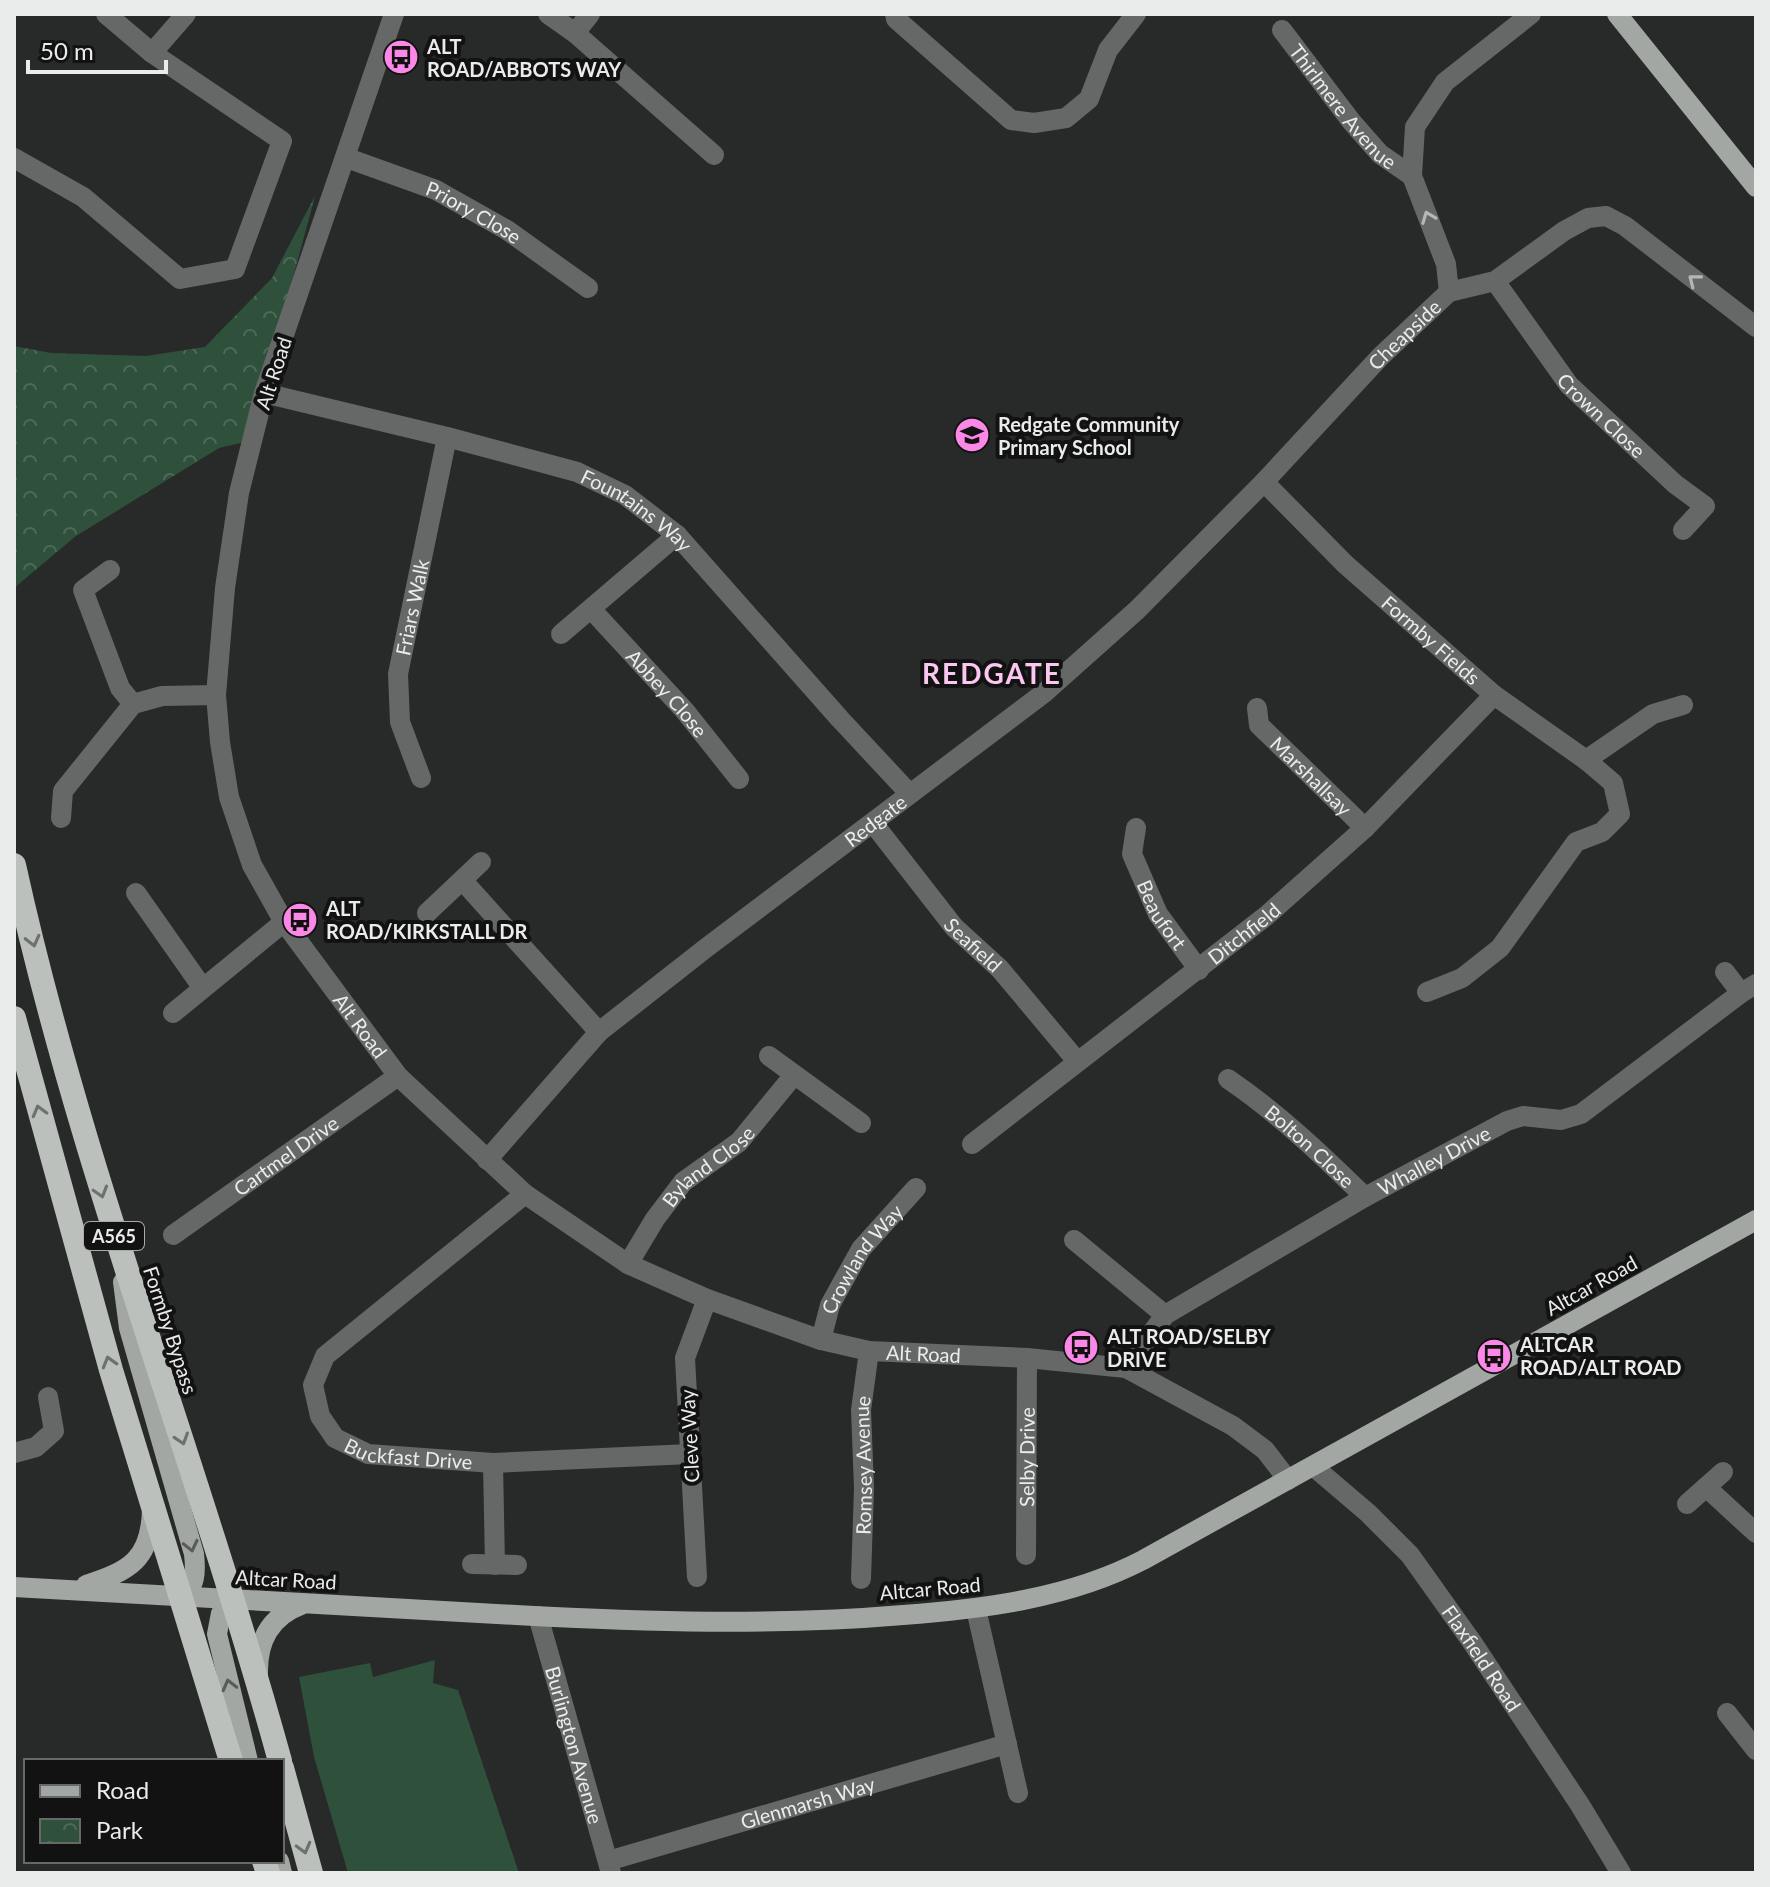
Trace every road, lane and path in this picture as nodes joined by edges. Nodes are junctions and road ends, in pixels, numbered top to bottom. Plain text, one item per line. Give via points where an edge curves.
1 (106, 14) edge
2 (186, 14) edge
3 (394, 14) edge
4 (548, 14) edge
5 (590, 14) edge
6 (895, 14) edge
7 (1136, 14) edge
8 (1531, 14) edge
9 (1617, 14) edge
10 (1282, 30) dead end
11 (575, 33) junction
12 (152, 53) junction
13 (714, 155) dead end
14 (14, 158) edge
15 (347, 158) junction
16 (1412, 176) junction
17 (1756, 187) edge
18 (1495, 281) junction
19 (588, 288) dead end
20 (1449, 292) junction
21 (1756, 327) edge
22 (264, 393) junction
23 (447, 437) junction
24 (1264, 482) junction
25 (1683, 530) dead end
26 (677, 535) junction
27 (110, 570) dead end
28 (592, 610) junction
29 (561, 634) dead end
30 (216, 695) junction
31 (1494, 695) junction
32 (133, 704) junction
33 (1683, 705) dead end
34 (1252, 720) dead end
35 (1586, 760) junction
36 (421, 778) dead end
37 (739, 779) dead end
38 (909, 793) junction
39 (61, 818) dead end
40 (873, 823) junction
41 (1136, 828) dead end
42 (1365, 828) junction
43 (481, 862) dead end
44 (14, 865) edge
45 (463, 881) junction
46 (136, 893) dead end
47 (427, 913) dead end
48 (284, 922) junction
49 (1199, 970) junction
50 (1725, 972) dead end
51 (1462, 978) junction
52 (202, 987) junction
53 (1748, 989) edge
54 (1427, 992) dead end
55 (1452, 999) dead end
56 (173, 1013) dead end
57 (14, 1018) edge
58 (599, 1032) junction
59 (769, 1056) dead end
60 (1077, 1061) junction
61 (794, 1075) junction
62 (398, 1076) junction
63 (1228, 1079) dead end
64 (861, 1123) dead end
65 (972, 1144) dead end
66 (487, 1160) junction
67 (915, 1189) dead end
68 (525, 1194) junction
69 (1365, 1197) junction
70 (1756, 1220) edge
71 (173, 1235) dead end
72 (1103, 1235) dead end
73 (120, 1254) junction
74 (628, 1264) junction
75 (707, 1299) junction
76 (1165, 1315) junction
77 (821, 1340) junction
78 (869, 1351) junction
79 (1027, 1358) junction
80 (1126, 1368) junction
81 (48, 1397) dead end
82 (14, 1453) edge
83 (690, 1454) junction
84 (493, 1463) junction
85 (1314, 1467) junction
86 (1723, 1472) dead end
87 (1288, 1480) junction
88 (1706, 1487) junction
89 (1687, 1504) dead end
90 (152, 1507) junction
91 (1756, 1533) edge
92 (1026, 1555) dead end
93 (472, 1564) dead end
94 (495, 1565) junction
95 (517, 1565) dead end
96 (698, 1577) dead end
97 (861, 1579) dead end
98 (14, 1587) edge
99 (70, 1590) junction
100 (180, 1597) junction
101 (235, 1600) junction
102 (303, 1604) junction
103 (976, 1609) junction
104 (538, 1616) junction
105 (259, 1685) junction
106 (1727, 1713) dead end
107 (1007, 1744) junction
108 (1756, 1750) edge
109 (230, 1759) edge
110 (248, 1759) edge
111 (279, 1759) edge
112 (284, 1775) edge
113 (1018, 1793) dead end
114 (609, 1867) edge
115 (311, 1873) edge
116 (1621, 1873) edge

1 - 12 street
2 - 12 street
3 - 15 street, Alt Road
4 - 11 street
5 - 11 street
6 - 7 street via 1011,120 1034,123 1066,118 1089,99 1108,50
8 - 16 street, Cheapside via 1445,82 1415,127
9 - 17 main road
10 - 16 street, Thirlmere Avenue via 1380,154
11 - 13 street via 700,134
12 - 14 street via 282,141 235,269 180,279 83,197
15 - 19 street, Priory Close via 436,190 507,230
15 - 22 street, Alt Road
20 -> 16 street, Cheapside via 1446,264
18 - 20 street
21 -> 18 street via 1606,216 1588,218 1564,231
18 - 25 street, Crown Close via 1569,385 1705,506
20 - 24 street, Cheapside via 1380,357
22 - 23 street, Fountains Way
22 - 30 street, Alt Road via 239,493
23 - 26 street, Fountains Way via 577,472 625,495
23 - 36 street, Friars Walk via 398,674 400,722
24 - 31 street, Formby Fields via 1345,564
24 - 38 street, Redgate via 1137,610 1044,693
26 - 28 street
26 - 38 street, Fountains Way
27 - 32 street via 83,590 120,688
28 - 29 street
28 - 37 street, Abbey Close
30 - 32 street via 162,696
30 - 48 street, Alt Road via 229,797 252,865
31 - 35 street, Formby Fields
31 - 42 street, Ditchfield
32 - 39 street via 63,791
33 - 35 street via 1653,714
34 - 42 street, Marshallsay
35 - 51 street, Formby Fields via 1613,783 1620,814 1602,832 1576,842 1500,948
38 - 40 street, Redgate
40 - 58 street, Redgate
40 - 60 street, Seafield via 954,927 1000,969
41 - 49 street, Beaufort via 1123,852 1158,914
42 - 49 street, Ditchfield
43 - 45 street
44 -> 73 highway, Formby Bypass / A565 via 80,1125
45 - 47 street
45 - 58 street
46 - 52 street
48 - 52 street
48 - 62 street, Alt Road
49 - 60 street, Ditchfield
50 - 53 street
51 - 54 street
51 - 55 street
52 - 56 street
53 - 69 street, Whalley Drive via 1581,1114 1561,1120 1523,1116 1507,1121
90 -> 57 highway, A565
58 - 66 street, Redgate
59 - 61 street
60 - 65 street, Ditchfield
61 - 64 street
61 - 74 street, Byland Close via 739,1142 683,1182
62 - 66 street, Alt Road
62 - 71 street, Cartmel Drive
63 - 69 street, Bolton Close via 1259,1088
66 - 68 street, Alt Road
67 - 77 street, Crowland Way via 861,1249 830,1305
68 - 74 street, Alt Road
68 - 84 street, Buckfast Drive via 325,1356 313,1385 320,1416 335,1438 368,1454
69 - 76 street, Whalley Drive
70 - 85 main road, Altcar Road
72 - 76 street via 1082,1246
73 -> 100 main road via 129,1328 194,1554 191,1588
73 -> 101 highway, Formby Bypass / A565
74 - 75 street, Alt Road
75 - 77 street, Alt Road
75 - 83 street, Cleve Way via 685,1358
76 - 80 street, Whalley Drive
77 - 78 street, Alt Road
78 - 79 street, Alt Road
78 - 97 street, Romsey Avenue via 861,1410
79 - 80 street, Alt Road
79 - 92 street, Selby Drive
80 - 87 street, Alt Road via 1233,1426 1265,1450
81 - 82 street via 54,1431 36,1447
83 - 84 street, Buckfast Drive
83 - 96 street, Cleve Way
84 - 94 street
85 - 87 main road, Altcar Road
85 - 116 street, Flaxfield Road via 1410,1555
86 - 88 street
87 - 103 main road, Altcar Road via 1133,1566
88 - 89 street
88 - 91 street
90 - 99 main road via 147,1540 134,1564
90 - 100 highway, A565
93 - 94 street
94 - 95 street
98 - 99 main road, Altcar Road
99 - 100 main road, Altcar Road
100 - 101 main road, Altcar Road
100 - 109 highway, A565
101 - 102 main road, Altcar Road
101 - 105 highway, Formby Bypass / A565
110 -> 101 main road via 217,1634 221,1613
102 - 104 main road, Altcar Road
102 - 105 main road via 276,1619 264,1636
103 - 104 main road, Altcar Road via 849,1620 715,1623
103 - 107 street
104 - 114 street, Burlington Avenue
105 - 111 highway, Formby Bypass / A565
106 - 108 street
107 - 113 street
107 - 114 street, Glenmarsh Way
112 -> 115 highway

